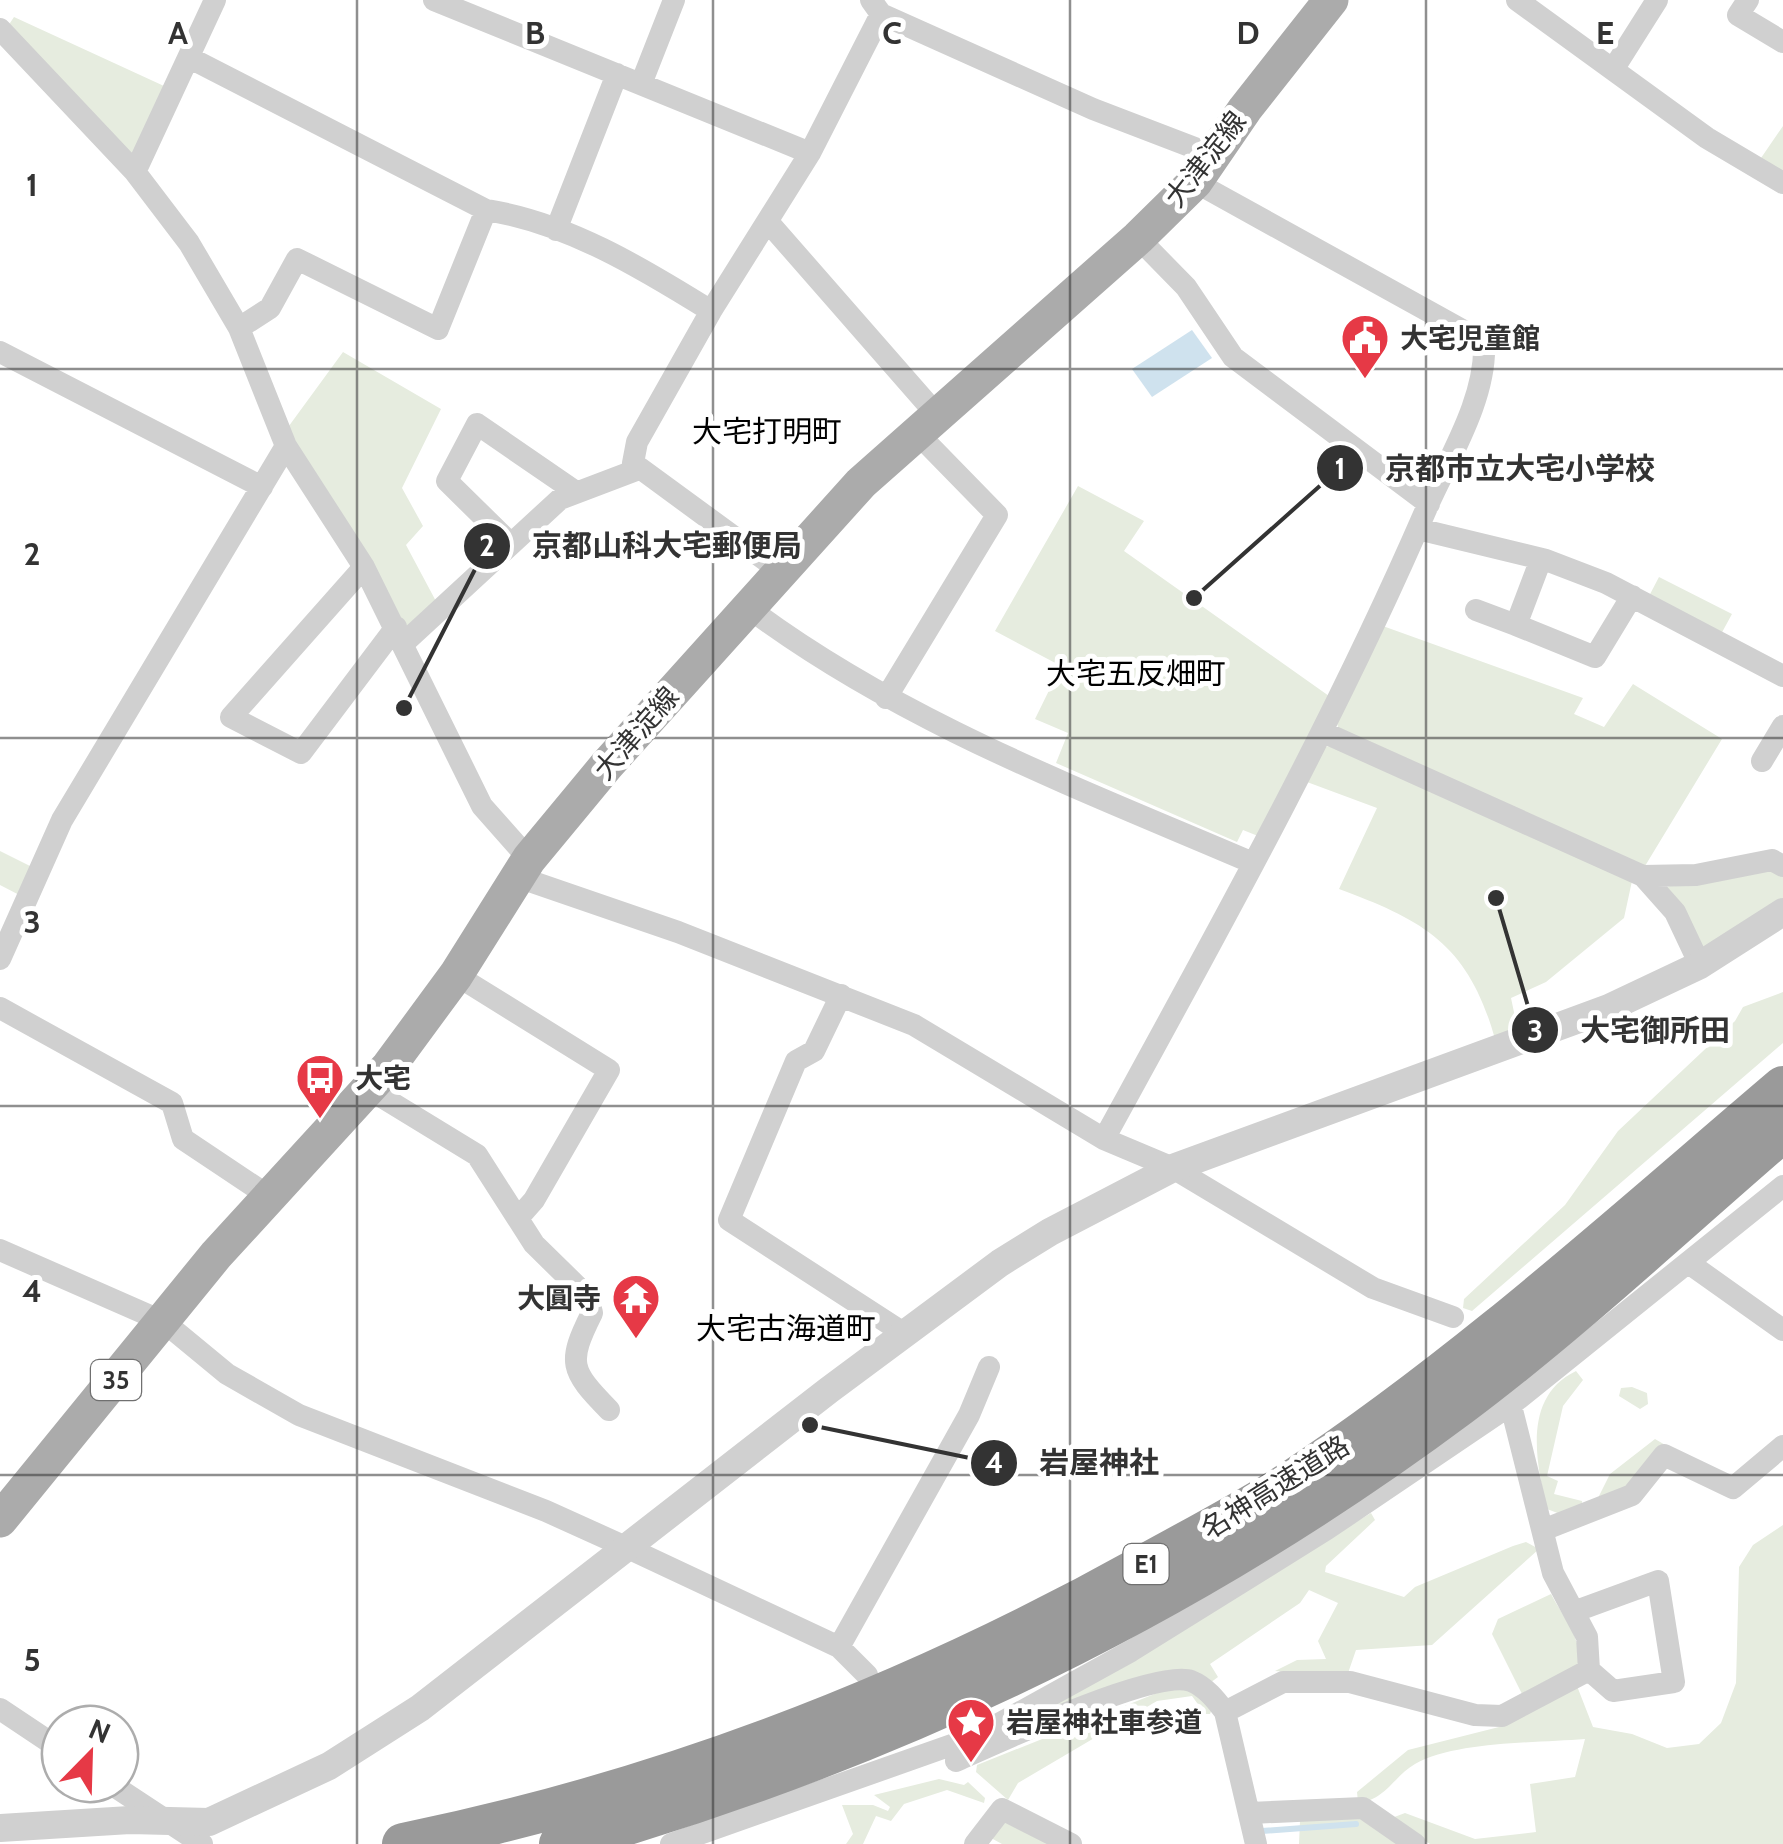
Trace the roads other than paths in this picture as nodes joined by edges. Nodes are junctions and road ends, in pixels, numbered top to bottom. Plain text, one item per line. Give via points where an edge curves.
1 (215, 0) edge
2 (434, 0) edge
3 (674, 0) edge
4 (1331, 0) edge
5 (1517, 0) edge
6 (1657, 0) edge
7 (1748, 0) edge
8 (876, 4) edge
9 (1551, 10) edge
10 (0, 29) edge
11 (1783, 42) edge
12 (190, 58) junction
13 (1614, 68) junction
14 (617, 74) junction
15 (641, 84) junction
16 (810, 153) junction
17 (1204, 169) junction
18 (136, 172) junction
19 (1783, 183) edge
20 (486, 210) junction
21 (769, 223) junction
22 (556, 230) junction
23 (1138, 238) junction
24 (712, 311) junction
25 (240, 328) junction
26 (0, 352) edge
27 (927, 424) junction
28 (286, 446) junction
29 (639, 469) junction
30 (262, 486) junction
31 (576, 492) junction
32 (1429, 504) junction
33 (1418, 529) junction
34 (511, 544) junction
35 (1541, 559) junction
36 (364, 567) junction
37 (779, 570) junction
38 (1632, 596) junction
39 (746, 606) junction
40 (1476, 610) dead end
41 (1516, 625) junction
42 (400, 635) junction
43 (1783, 676) edge
44 (886, 698) junction
45 (1783, 726) edge
46 (1324, 732) junction
47 (1762, 761) dead end
48 (1253, 862) junction
49 (1783, 866) edge
50 (524, 868) junction
51 (1643, 876) junction
52 (1783, 912) edge
53 (0, 959) edge
54 (1700, 965) junction
55 (456, 975) junction
56 (841, 995) junction
57 (0, 1008) edge
58 (1783, 1087) edge
59 (369, 1090) junction
60 (1783, 1132) edge
61 (1104, 1139) junction
62 (1173, 1168) junction
63 (270, 1197) junction
64 (1777, 1199) edge
65 (519, 1216) junction
66 (0, 1250) edge
67 (1690, 1264) junction
68 (1453, 1317) dead end
69 (164, 1322) junction
70 (1783, 1330) edge
71 (905, 1334) junction
72 (989, 1367) dead end
73 (1510, 1401) junction
74 (609, 1410) dead end
75 (1783, 1446) edge
76 (0, 1520) edge
77 (1543, 1530) junction
78 (630, 1549) junction
79 (1576, 1611) junction
80 (839, 1647) junction
81 (1589, 1670) junction
82 (867, 1675) dead end
83 (0, 1709) edge
84 (1226, 1712) junction
85 (40, 1736) edge
86 (949, 1756) junction
87 (140, 1804) edge
88 (1250, 1813) junction
89 (166, 1821) junction
90 (0, 1828) edge
91 (202, 1844) edge
92 (403, 1844) edge
93 (560, 1844) edge
94 (671, 1844) edge
95 (975, 1844) edge
96 (1070, 1844) edge
97 (1256, 1844) edge
98 (1415, 1844) edge

1 - 12 street
2 - 14 street
3 - 15 street
4 - 17 main road, 大津淀線 / 35
5 - 9 street
6 - 13 street
7 - 11 street via 1738,15
8 - 16 street
8 - 17 street
9 - 13 street
10 - 18 street
12 - 18 street
12 - 20 street
13 - 19 street via 1707,138
14 - 15 street
14 - 22 street
15 - 16 street
16 - 21 street
17 - 23 main road, 大津淀線 / 35
17 - 32 street via 1484,342 1485,362 1464,424
18 - 25 street
20 - 22 street
20 - 25 street via 438,329 297,259 270,308
21 - 24 street
21 - 27 street
22 - 24 street via 647,271
23 - 27 main road, 大津淀線 / 35
23 - 32 street via 1186,287 1233,356
24 - 29 street via 637,442 633,464
25 - 28 street
26 - 30 street
27 - 37 main road, 大津淀線 / 35
27 - 44 street via 997,514
28 - 30 street
28 - 36 street
29 - 31 street
29 - 37 street
30 - 53 street via 62,820
31 - 34 street
31 - 34 street via 478,424 447,480
32 - 33 street
33 - 35 street
33 - 46 street
34 - 42 street
35 - 38 street
35 - 41 street
36 - 42 street
36 - 42 street via 231,717 301,754
37 - 39 main road, 大津淀線 / 35
38 - 41 street via 1596,657
38 - 43 street
39 - 44 street
39 - 50 main road, 大津淀線 / 35
40 - 41 street
42 - 50 street via 482,806
44 - 48 street via 981,746
45 - 47 street
46 - 48 street
46 - 51 street
48 - 61 street
49 - 51 street via 1772,860 1696,875
50 - 55 main road, 大津淀線 / 35
50 - 56 street
51 - 54 street via 1675,912
52 - 54 street
54 - 62 street via 1609,1008
55 - 59 main road, 大津淀線 / 35
55 - 65 street via 609,1070
56 - 61 street via 961,1051
56 - 71 street via 814,1051 796,1061 729,1220
57 - 63 street via 172,1103 183,1138
58 - 92 highway, 名神高速道路 / E1 via 1562,1276 1374,1422 1287,1484 1091,1595 872,1702 712,1762 514,1820
59 - 63 main road, 大津淀線 / 35
59 - 65 street via 476,1155
60 - 93 highway, 名神高速道路 / E1 via 1464,1402 1236,1559 1113,1628 859,1745
61 - 62 street
62 - 68 street via 1374,1288
62 - 71 street via 1000,1263
63 - 69 main road, 大津淀線 / 35
64 - 67 street
65 - 74 street via 534,1244 588,1297 592,1313 573,1351 578,1379
66 - 69 street
67 - 70 street
67 - 73 street
69 - 76 main road, 大津淀線 / 35
69 - 78 street via 227,1374 299,1415
71 - 78 street
72 - 80 street via 969,1415
73 - 77 street
73 - 86 street via 1327,1528
75 - 77 street via 1733,1488 1664,1455 1632,1495
77 - 79 street via 1552,1573
78 - 80 street
78 - 89 street via 420,1708 329,1766 209,1822
79 - 81 street via 1587,1637
79 - 81 street via 1658,1581 1674,1682 1614,1690
80 - 82 street
81 - 84 street via 1502,1716 1350,1682 1283,1682
83 - 85 street
84 - 86 street via 1189,1680 1166,1680
84 - 88 street
86 - 94 street
87 - 89 street
88 - 97 street
88 - 98 street via 1363,1808
89 - 90 street
89 - 91 street
95 - 96 street via 1002,1809

